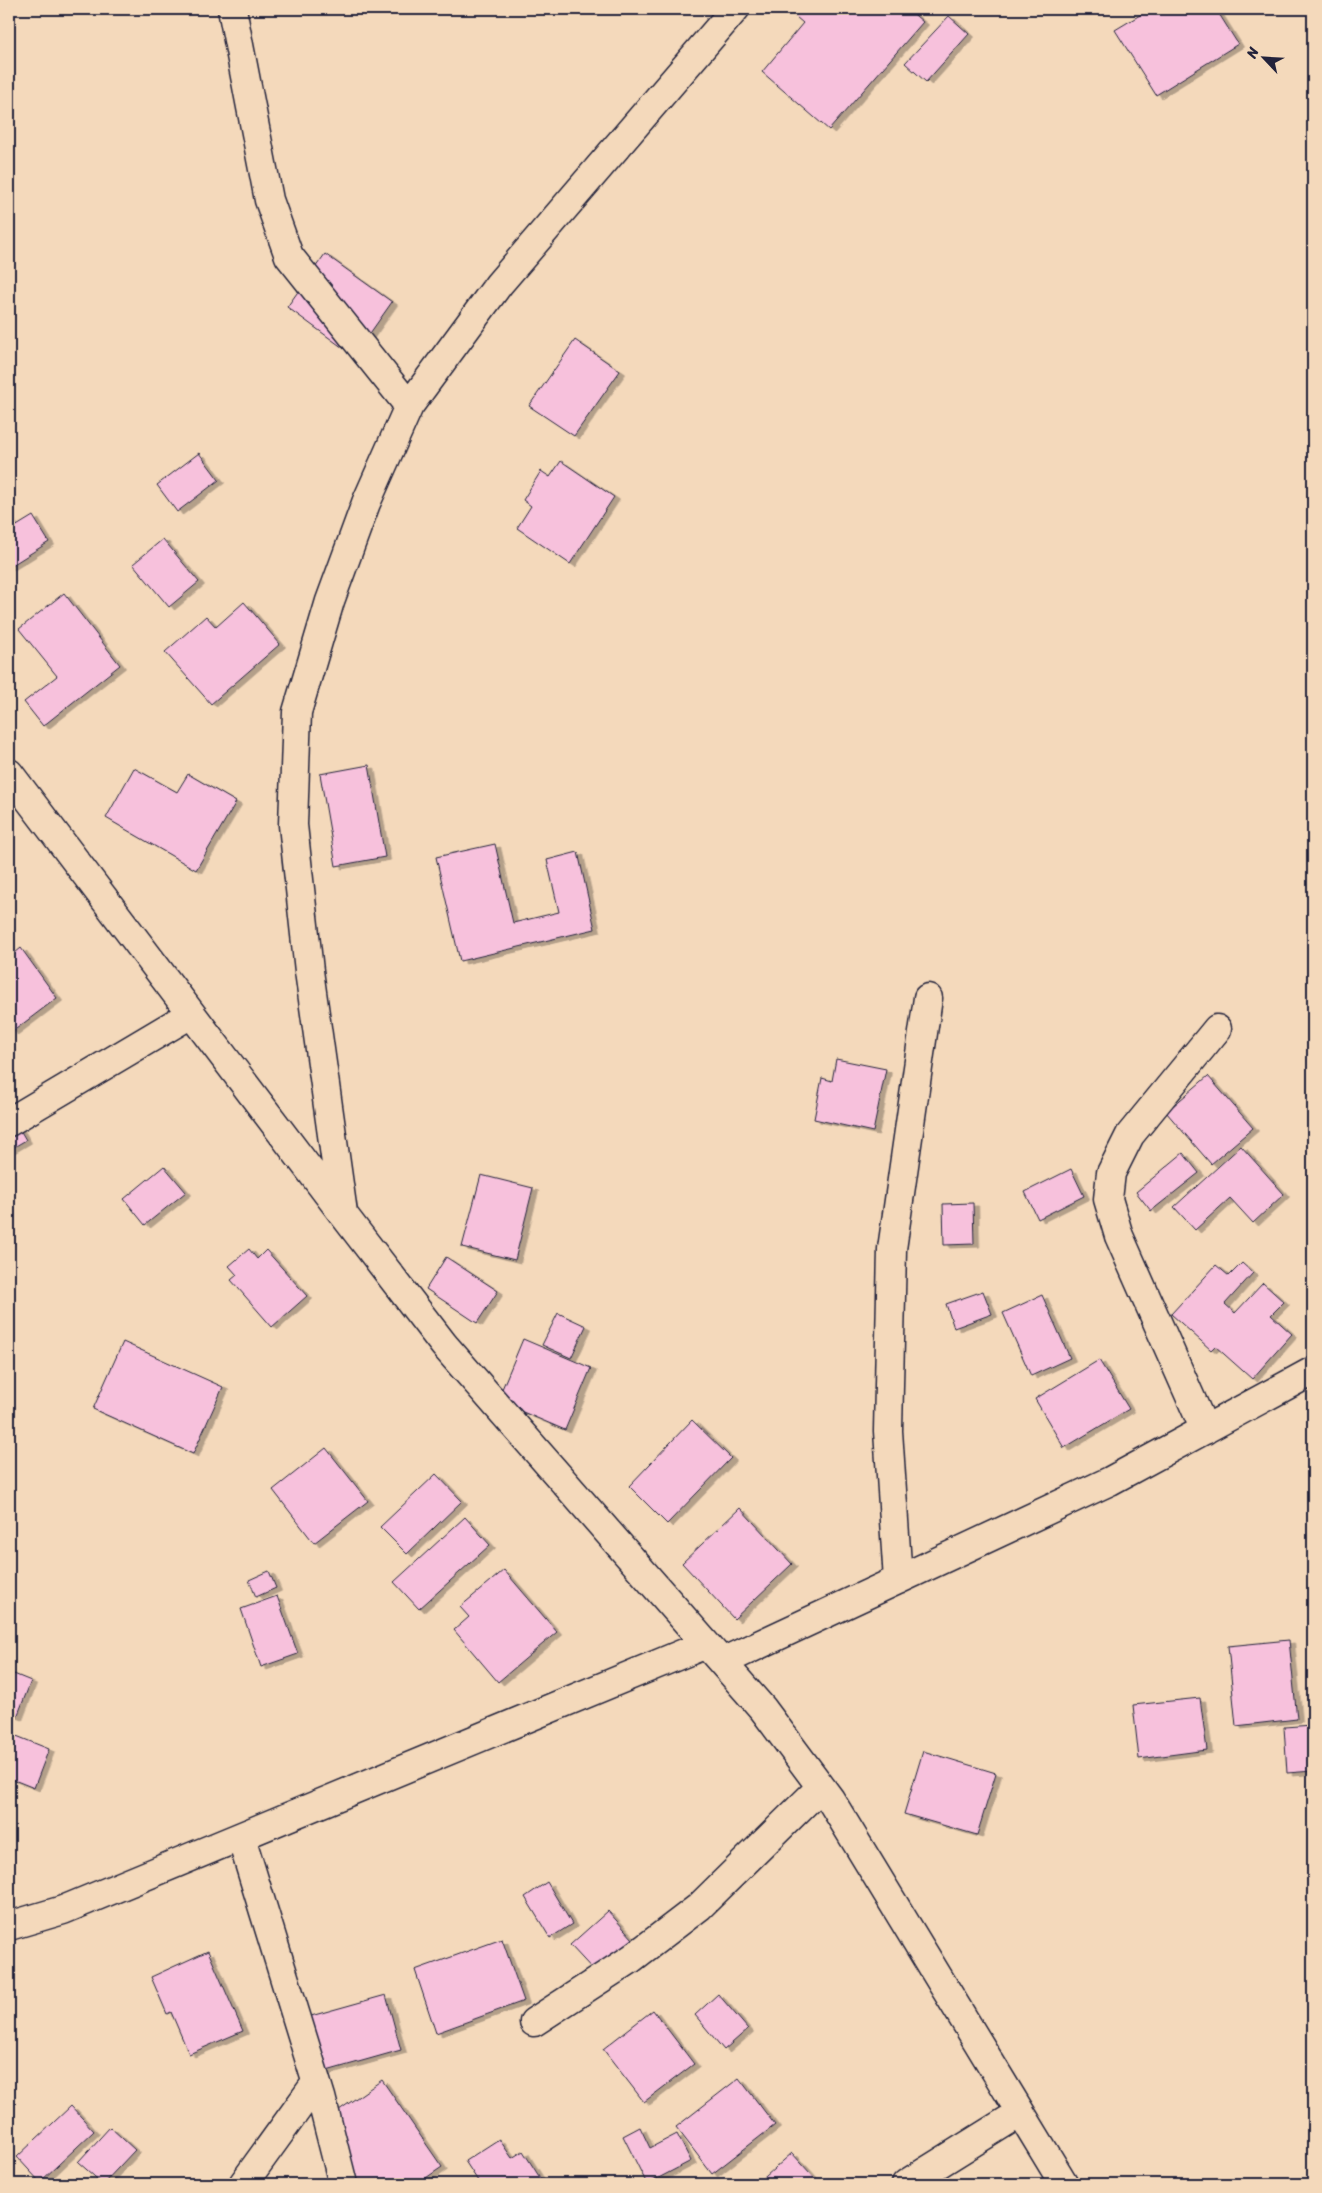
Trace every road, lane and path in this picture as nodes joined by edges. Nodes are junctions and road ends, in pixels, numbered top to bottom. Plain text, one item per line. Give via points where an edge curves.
1 (232, 9) edge
2 (735, 9) edge
3 (410, 406) junction
4 (9, 773) edge
5 (928, 998) dead end
6 (191, 1014) junction
7 (1217, 1029) dead end
8 (9, 1122) edge
9 (343, 1214) junction
10 (1313, 1371) edge
11 (1205, 1430) junction
12 (898, 1580) junction
13 (714, 1653) junction
14 (821, 1787) junction
15 (241, 1837) junction
16 (9, 1926) edge
17 (534, 2022) dead end
18 (316, 2083) junction
19 (1020, 2113) junction
20 (243, 2184) edge
21 (342, 2184) edge
22 (906, 2184) edge
23 (1064, 2184) edge

1 - 3 street via 269,200 289,256
2 - 3 street via 499,284
3 - 9 street via 366,503 333,592 297,712 293,825 309,971
4 - 6 street
5 - 12 street via 892,1249 888,1431
6 - 8 street
6 - 9 street
7 - 11 street via 1130,1135 1111,1173 1108,1199 1119,1236
9 - 13 street via 444,1345
10 - 11 street
11 - 12 street via 1110,1481
12 - 13 street
13 - 14 street via 763,1709
13 - 15 street
14 - 17 street via 699,1907 631,1959
14 - 19 street
15 - 16 street via 63,1910
15 - 18 street
18 - 20 street
18 - 21 street
19 - 22 street
19 - 23 street

